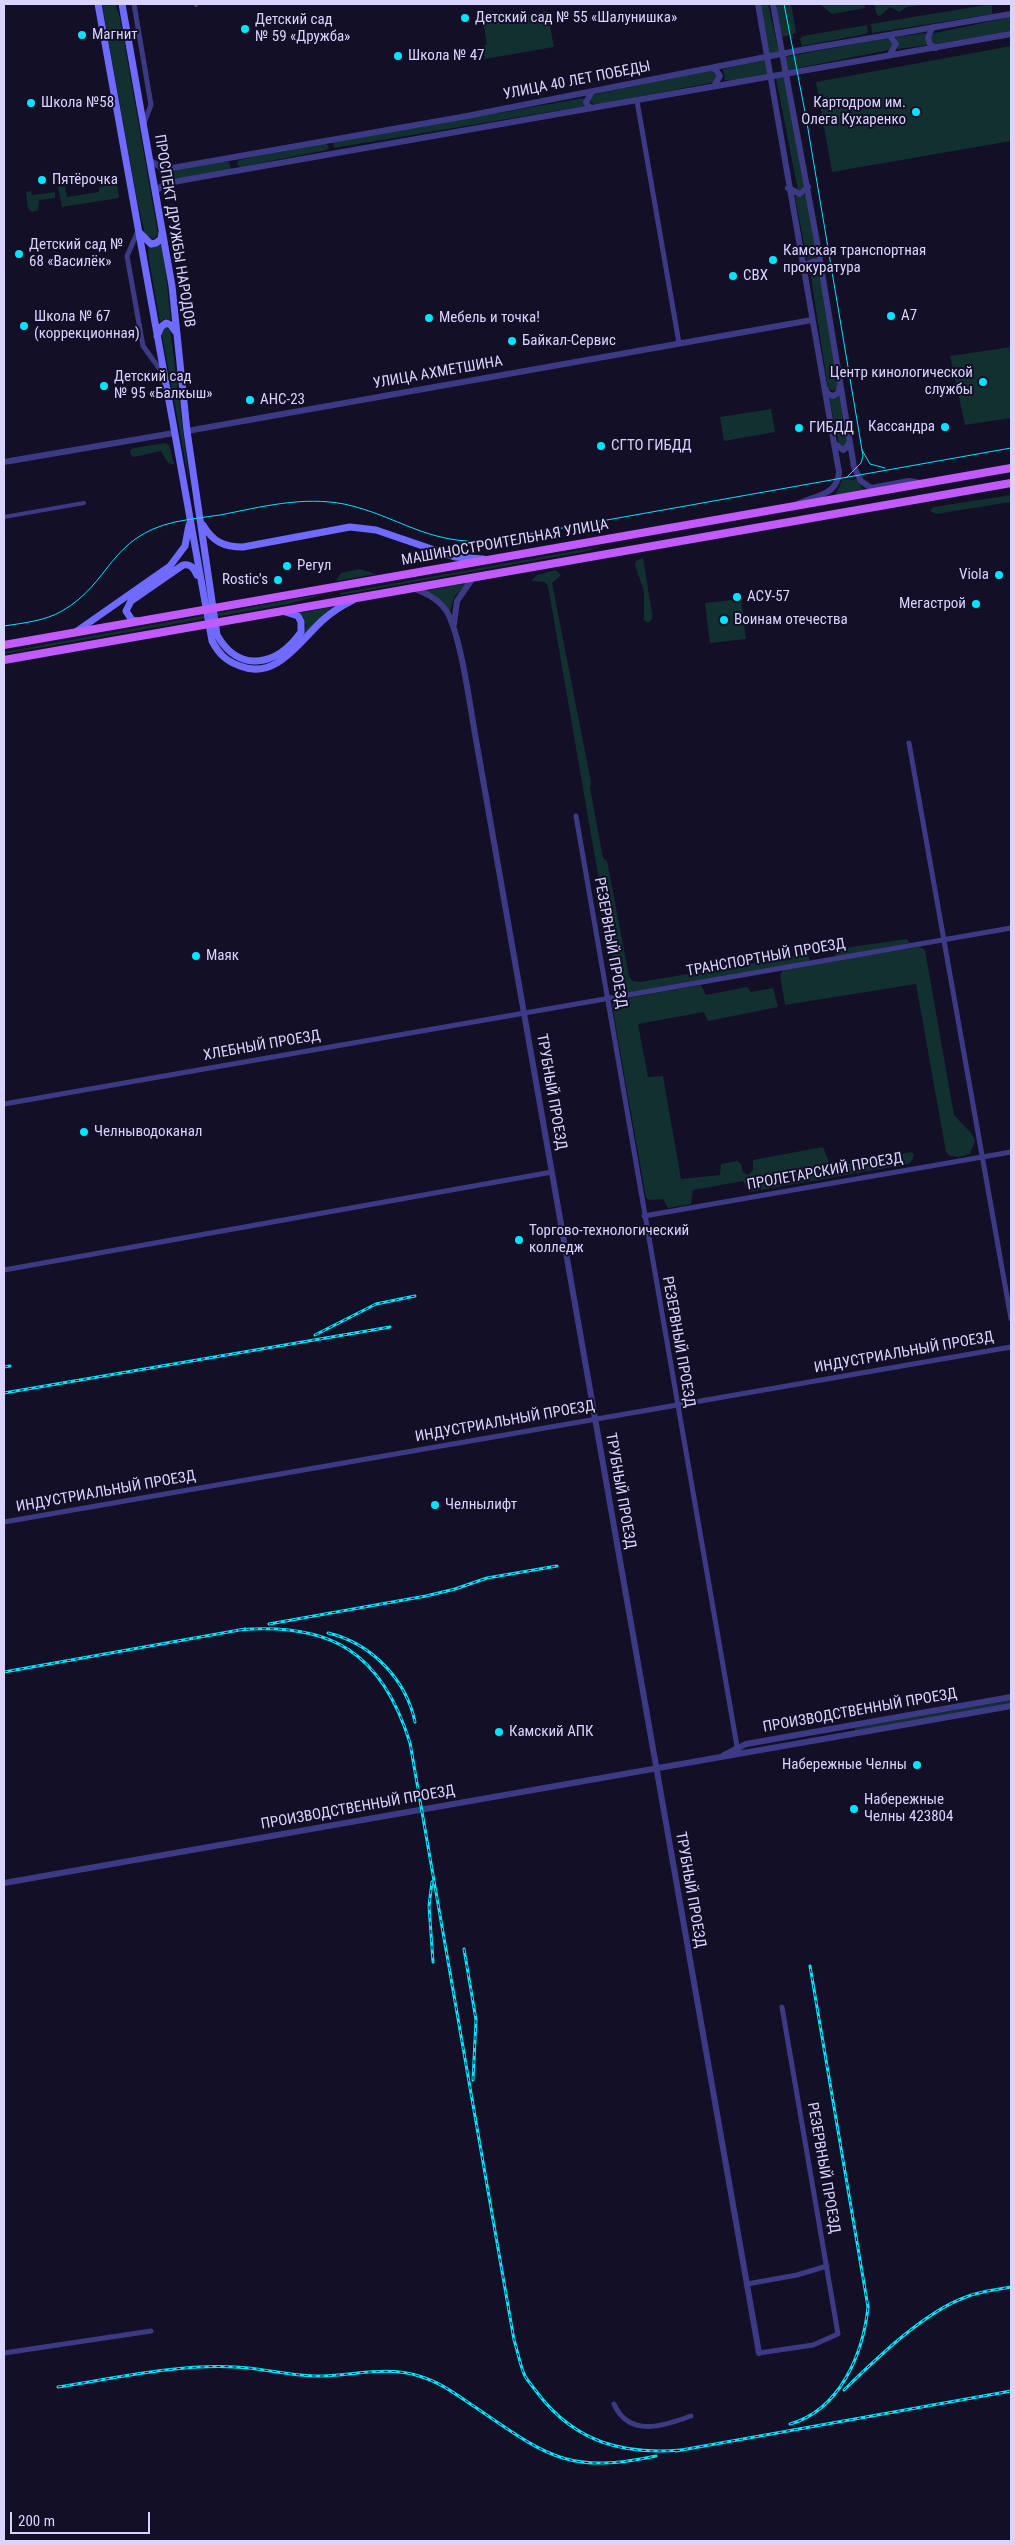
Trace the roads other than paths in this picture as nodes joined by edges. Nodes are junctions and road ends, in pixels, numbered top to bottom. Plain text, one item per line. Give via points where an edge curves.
1 (98, 4) edge
2 (122, 4) edge
3 (134, 4) edge
4 (758, 4) edge
5 (773, 4) edge
6 (1011, 14) edge
7 (932, 28) junction
8 (1011, 34) edge
9 (890, 36) junction
10 (936, 48) junction
11 (783, 54) junction
12 (890, 54) junction
13 (767, 57) junction
14 (709, 68) junction
15 (787, 73) junction
16 (771, 76) junction
17 (713, 86) junction
18 (593, 91) junction
19 (637, 101) junction
20 (597, 107) junction
21 (144, 124) junction
22 (325, 140) junction
23 (325, 155) junction
24 (240, 156) junction
25 (150, 161) junction
26 (242, 170) junction
27 (808, 187) junction
28 (788, 188) junction
29 (155, 192) junction
30 (162, 229) junction
31 (138, 230) junction
32 (802, 266) junction
33 (821, 266) junction
34 (812, 320) junction
35 (176, 333) junction
36 (157, 336) junction
37 (679, 343) junction
38 (164, 374) junction
39 (840, 384) junction
40 (824, 387) junction
41 (187, 431) junction
42 (174, 433) junction
43 (849, 439) junction
44 (833, 442) junction
45 (4, 462) edge
46 (1008, 469) edge
47 (958, 478) junction
48 (924, 483) junction
49 (195, 484) junction
50 (1009, 484) edge
51 (183, 486) junction
52 (963, 492) junction
53 (84, 503) dead end
54 (793, 506) junction
55 (189, 513) junction
56 (4, 517) edge
57 (201, 522) junction
58 (667, 528) junction
59 (623, 536) junction
60 (670, 543) junction
61 (625, 551) junction
62 (489, 560) junction
63 (473, 578) junction
64 (200, 581) junction
65 (330, 588) junction
66 (413, 588) junction
67 (358, 598) junction
68 (332, 602) junction
69 (281, 611) junction
70 (138, 621) junction
71 (76, 632) junction
72 (455, 633) junction
73 (4, 645) edge
74 (4, 660) edge
75 (910, 743) dead end
76 (576, 816) dead end
77 (1011, 928) edge
78 (943, 940) junction
79 (607, 999) junction
80 (524, 1013) junction
81 (4, 1104) edge
82 (1011, 1152) edge
83 (983, 1157) junction
84 (552, 1172) junction
85 (644, 1216) junction
86 (4, 1270) edge
87 (1011, 1319) edge
88 (1011, 1347) edge
89 (676, 1405) junction
90 (595, 1419) junction
91 (4, 1522) edge
92 (1011, 1697) edge
93 (1011, 1706) edge
94 (848, 1726) junction
95 (850, 1735) junction
96 (738, 1752) junction
97 (656, 1769) junction
98 (4, 1883) edge
99 (782, 2007) dead end
100 (827, 2266) junction
101 (747, 2284) junction
102 (151, 2331) dead end
103 (4, 2353) edge
104 (759, 2353) joint
105 (614, 2404) dead end
106 (691, 2416) dead end

1 - 31 main road
2 - 21 main road, ПРОСПЕКТ ДРУЖБЫ НАРОДОВ
3 - 21 street via 151,105
4 - 13 street
5 - 11 street
6 - 7 street, УЛИЦА 40 ЛЕТ ПОБЕДЫ
7 - 9 street, УЛИЦА 40 ЛЕТ ПОБЕДЫ
7 - 10 street via 928,38
8 - 10 street, УЛИЦА 40 ЛЕТ ПОБЕДЫ
9 - 11 street, УЛИЦА 40 ЛЕТ ПОБЕДЫ
9 - 12 street via 896,44
10 - 12 street, УЛИЦА 40 ЛЕТ ПОБЕДЫ
11 - 13 street, УЛИЦА 40 ЛЕТ ПОБЕДЫ
11 - 15 street
12 - 15 street, УЛИЦА 40 ЛЕТ ПОБЕДЫ
13 - 14 street, УЛИЦА 40 ЛЕТ ПОБЕДЫ
13 - 16 street
14 - 17 street via 720,76
14 - 18 street, УЛИЦА 40 ЛЕТ ПОБЕДЫ
15 - 16 street, УЛИЦА 40 ЛЕТ ПОБЕДЫ
15 - 27 street
16 - 17 street, УЛИЦА 40 ЛЕТ ПОБЕДЫ
16 - 28 street
17 - 19 street, УЛИЦА 40 ЛЕТ ПОБЕДЫ
18 - 20 street via 586,102 589,108
18 - 22 street, УЛИЦА 40 ЛЕТ ПОБЕДЫ
19 - 20 street, УЛИЦА 40 ЛЕТ ПОБЕДЫ
19 - 37 street
20 - 23 street, УЛИЦА 40 ЛЕТ ПОБЕДЫ
21 - 25 main road, ПРОСПЕКТ ДРУЖБЫ НАРОДОВ
22 - 23 street via 332,145
22 - 24 street, УЛИЦА 40 ЛЕТ ПОБЕДЫ
23 - 26 street, УЛИЦА 40 ЛЕТ ПОБЕДЫ
24 - 25 street, УЛИЦА 40 ЛЕТ ПОБЕДЫ via 167,169
24 - 26 street via 230,166
25 - 29 main road, ПРОСПЕКТ ДРУЖБЫ НАРОДОВ
26 - 29 street, УЛИЦА 40 ЛЕТ ПОБЕДЫ via 167,183
27 - 28 street via 800,194
27 - 33 street
28 - 32 street
29 - 30 main road, ПРОСПЕКТ ДРУЖБЫ НАРОДОВ
30 - 31 main road via 161,238 151,244
30 - 35 main road, ПРОСПЕКТ ДРУЖБЫ НАРОДОВ
31 - 36 main road
31 - 38 street via 127,256 128,264 143,346
32 - 33 street via 814,260
32 - 34 street
33 - 39 street
34 - 37 street, УЛИЦА АХМЕТШИНА
34 - 40 street
35 - 36 main road via 171,324 166,323
35 - 41 main road, ПРОСПЕКТ ДРУЖБЫ НАРОДОВ
36 - 38 main road
37 - 41 street, УЛИЦА АХМЕТШИНА
38 - 42 main road
39 - 40 street via 838,393 833,396
39 - 43 street
40 - 44 street
41 - 49 main road, ПРОСПЕКТ ДРУЖБЫ НАРОДОВ
42 - 45 street
42 - 51 main road
43 - 44 street via 843,450
43 - 48 street via 855,470 863,483 871,488 909,481
44 - 54 street via 839,472 837,482 828,493
46 - 47 main road, МАШИНОСТРОИТЕЛЬНАЯ УЛИЦА
46 - 50 main road via 991,480
47 - 48 main road, МАШИНОСТРОИТЕЛЬНАЯ УЛИЦА
47 - 52 main road via 975,483
48 - 54 main road, МАШИНОСТРОИТЕЛЬНАЯ УЛИЦА
49 - 51 main road via 191,490
49 - 57 main road, ПРОСПЕКТ ДРУЖБЫ НАРОДОВ
50 - 52 main road, МАШИНОСТРОИТЕЛЬНАЯ УЛИЦА
51 - 55 main road
52 - 60 main road, МАШИНОСТРОИТЕЛЬНАЯ УЛИЦА
53 - 56 street
54 - 58 main road, МАШИНОСТРОИТЕЛЬНАЯ УЛИЦА
55 - 64 main road
55 - 71 main road via 187,538 179,556 170,566
57 - 62 main road via 216,542 228,547 350,527 376,530 455,557
57 - 69 main road, ПРОСПЕКТ ДРУЖБЫ НАРОДОВ via 217,634 232,655 254,662 275,656 299,635 302,627 298,616
58 - 59 main road, МАШИНОСТРОИТЕЛЬНАЯ УЛИЦА
58 - 60 main road via 657,538
59 - 61 main road via 637,542
59 - 62 main road, МАШИНОСТРОИТЕЛЬНАЯ УЛИЦА
60 - 61 main road, МАШИНОСТРОИТЕЛЬНАЯ УЛИЦА
61 - 63 main road, МАШИНОСТРОИТЕЛЬНАЯ УЛИЦА
62 - 65 main road, МАШИНОСТРОИТЕЛЬНАЯ УЛИЦА
63 - 66 main road, МАШИНОСТРОИТЕЛЬНАЯ УЛИЦА
63 - 72 street via 457,601
64 - 67 main road via 212,641 225,658 246,669 265,668 277,663 322,620
64 - 70 main road via 188,564 174,569 127,606 128,615
65 - 68 main road via 339,594
65 - 70 main road, МАШИНОСТРОИТЕЛЬНАЯ УЛИЦА
66 - 67 main road, МАШИНОСТРОИТЕЛЬНАЯ УЛИЦА
66 - 72 street via 439,602
67 - 68 main road, МАШИНОСТРОИТЕЛЬНАЯ УЛИЦА
68 - 69 main road, МАШИНОСТРОИТЕЛЬНАЯ УЛИЦА
69 - 74 main road, МАШИНОСТРОИТЕЛЬНАЯ УЛИЦА
70 - 71 main road, МАШИНОСТРОИТЕЛЬНАЯ УЛИЦА
71 - 73 main road, МАШИНОСТРОИТЕЛЬНАЯ УЛИЦА
72 - 80 street, ТРУБНЫЙ ПРОЕЗД
75 - 78 street
76 - 79 street, РЕЗЕРВНЫЙ ПРОЕЗД
77 - 78 street, ТРАНСПОРТНЫЙ ПРОЕЗД
78 - 79 street, ТРАНСПОРТНЫЙ ПРОЕЗД
78 - 83 street
79 - 80 street, ТРАНСПОРТНЫЙ ПРОЕЗД
79 - 85 street, РЕЗЕРВНЫЙ ПРОЕЗД
80 - 81 street, ХЛЕБНЫЙ ПРОЕЗД
80 - 84 street, ТРУБНЫЙ ПРОЕЗД
82 - 83 street, ПРОЛЕТАРСКИЙ ПРОЕЗД
83 - 85 street, ПРОЛЕТАРСКИЙ ПРОЕЗД
83 - 87 street
84 - 86 street
84 - 90 street, ТРУБНЫЙ ПРОЕЗД
85 - 89 street, РЕЗЕРВНЫЙ ПРОЕЗД
88 - 89 street, ИНДУСТРИАЛЬНЫЙ ПРОЕЗД
89 - 90 street, ИНДУСТРИАЛЬНЫЙ ПРОЕЗД
89 - 96 street, РЕЗЕРВНЫЙ ПРОЕЗД
90 - 91 street, ИНДУСТРИАЛЬНЫЙ ПРОЕЗД
90 - 97 street, ТРУБНЫЙ ПРОЕЗД
92 - 94 street, ПРОИЗВОДСТВЕННЫЙ ПРОЕЗД
93 - 95 street, ПРОИЗВОДСТВЕННЫЙ ПРОЕЗД
94 - 95 street
94 - 96 street, ПРОИЗВОДСТВЕННЫЙ ПРОЕЗД via 746,1744
95 - 96 street, ПРОИЗВОДСТВЕННЫЙ ПРОЕЗД
96 - 97 street, ПРОИЗВОДСТВЕННЫЙ ПРОЕЗД
97 - 98 street, ПРОИЗВОДСТВЕННЫЙ ПРОЕЗД
97 - 101 street, ТРУБНЫЙ ПРОЕЗД
99 - 100 street, РЕЗЕРВНЫЙ ПРОЕЗД
100 - 101 street
100 - 104 street, РЕЗЕРВНЫЙ ПРОЕЗД via 838,2334 813,2345
101 - 104 street, ТРУБНЫЙ ПРОЕЗД
102 - 103 street
105 - 106 street via 618,2412 639,2428 663,2426

